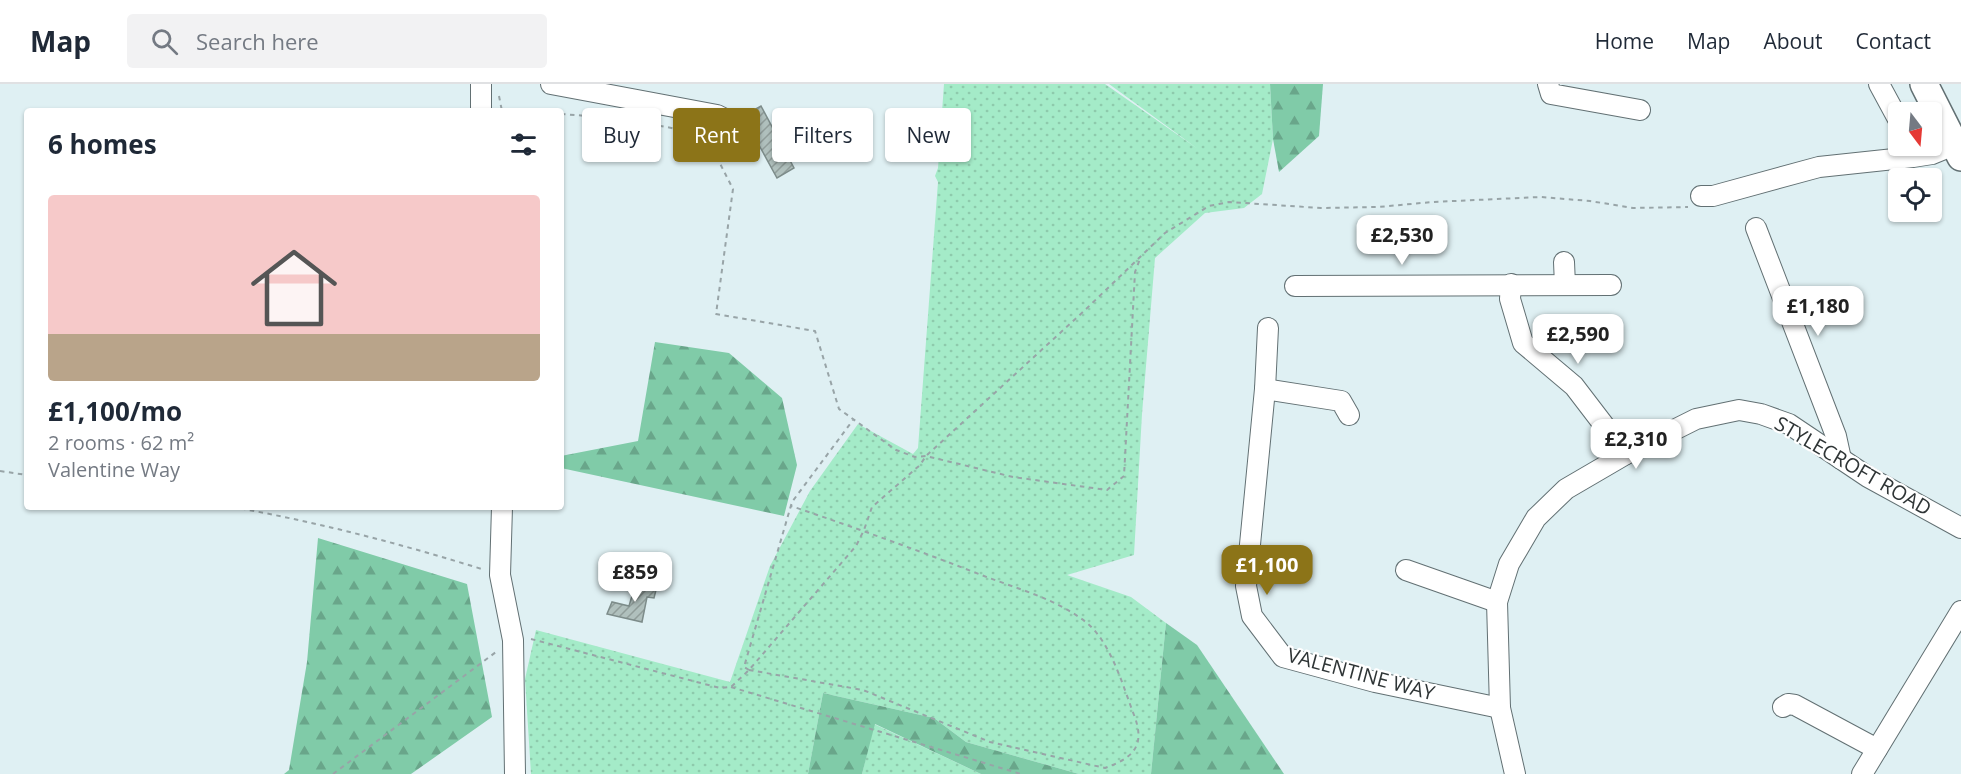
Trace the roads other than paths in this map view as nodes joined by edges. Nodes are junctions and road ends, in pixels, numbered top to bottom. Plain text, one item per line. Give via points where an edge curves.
1 (551, 84) edge
2 (1548, 84) edge
3 (1879, 84) edge
4 (1924, 84) edge
5 (490, 88) edge
6 (1889, 102) edge
7 (482, 108) edge
8 (680, 108) edge
9 (1640, 110) dead end
10 (1948, 141) edge
11 (1695, 201) road end
12 (1755, 228) dead end
13 (1564, 262) dead end
14 (1510, 284) junction
15 (1565, 285) junction
16 (1611, 285) dead end
17 (1303, 292) dead end
18 (1268, 328) dead end
19 (1265, 389) junction
20 (1349, 415) dead end
21 (1626, 454) junction
22 (1841, 459) junction
23 (502, 510) edge
24 (1961, 528) edge
25 (1406, 570) dead end
26 (1497, 602) junction
27 (1961, 611) edge
28 (1784, 706) dead end
29 (1500, 708) junction
30 (1877, 748) junction
31 (514, 774) edge
32 (1515, 774) edge
33 (1862, 774) edge

1 - 8 street
2 - 9 street via 1551,94
3 - 6 street
4 - 10 highway
5 - 7 street
10 - 11 street via 1932,154 1819,167
12 - 22 street via 1836,436
13 - 15 street
14 - 15 street
14 - 17 street
14 - 21 street via 1510,298 1523,343 1574,386
15 - 16 street
18 - 19 street, VALENTINE WAY
19 - 20 street via 1341,401
19 - 29 street, VALENTINE WAY via 1246,586 1252,616 1283,657 1375,682
21 - 22 street, STYLECROFT ROAD via 1696,419 1739,410 1789,424
21 - 26 street, STYLECROFT ROAD via 1566,489 1536,518 1509,564
22 - 24 street, STYLECROFT ROAD
23 - 31 street via 500,575 512,636
25 - 26 street
26 - 29 street, STYLECROFT ROAD
27 - 30 street
28 - 30 street via 1795,705
29 - 32 street, STYLECROFT ROAD
30 - 33 street

